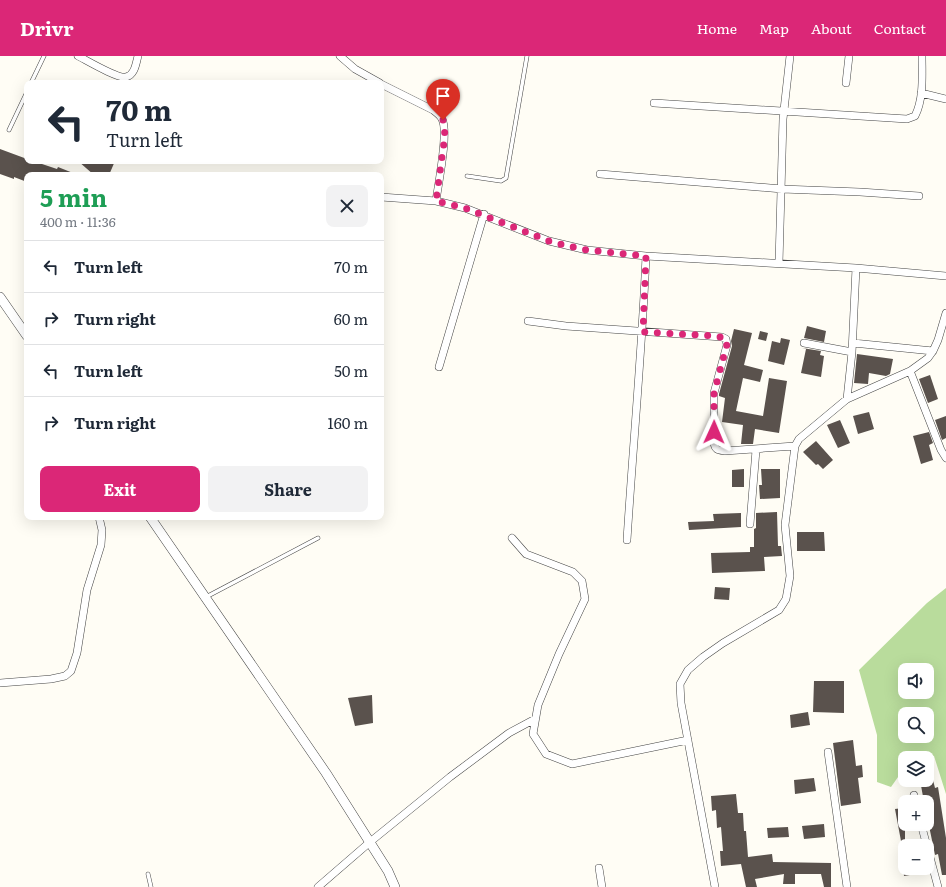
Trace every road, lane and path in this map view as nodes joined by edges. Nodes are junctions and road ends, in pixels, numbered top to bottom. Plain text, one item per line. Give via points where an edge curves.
1 (44, 56) edge
2 (78, 56) edge
3 (138, 56) edge
4 (340, 56) edge
5 (527, 56) edge
6 (790, 56) edge
7 (848, 56) edge
8 (922, 56) edge
9 (32, 80) edge
10 (375, 80) edge
11 (846, 83) dead end
12 (384, 85) edge
13 (921, 93) junction
14 (24, 98) edge
15 (946, 98) edge
16 (654, 103) dead end
17 (784, 111) junction
18 (9, 130) dead end
19 (600, 174) dead end
20 (467, 176) dead end
21 (782, 189) junction
22 (919, 196) dead end
23 (384, 197) edge
24 (436, 201) junction
25 (484, 214) junction
26 (646, 256) junction
27 (779, 263) junction
28 (856, 268) junction
29 (946, 276) edge
30 (0, 297) edge
31 (946, 313) edge
32 (528, 321) dead end
33 (24, 332) edge
34 (643, 332) junction
35 (804, 343) dead end
36 (853, 343) junction
37 (933, 351) junction
38 (852, 352) junction
39 (438, 367) dead end
40 (910, 371) junction
41 (847, 399) junction
42 (795, 446) junction
43 (756, 450) junction
44 (946, 458) edge
45 (100, 520) edge
46 (152, 520) edge
47 (750, 524) dead end
48 (318, 538) dead end
49 (512, 538) dead end
50 (627, 540) dead end
51 (205, 597) junction
52 (0, 683) edge
53 (536, 719) junction
54 (688, 740) junction
55 (828, 752) dead end
56 (924, 831) edge
57 (370, 842) junction
58 (599, 868) dead end
59 (148, 874) dead end
60 (151, 887) edge
61 (318, 887) edge
62 (395, 887) edge
63 (602, 887) edge
64 (715, 887) edge
65 (847, 887) edge
66 (938, 887) edge

1 - 9 lane
2 - 3 street via 118,76 126,77 135,68
4 - 10 street via 355,69
5 - 20 lane via 506,178 501,181
6 - 17 street
7 - 11 street
8 - 13 street
12 - 24 street via 434,110 443,120 445,135
13 - 15 street
13 - 17 street via 915,116 907,119
14 - 18 lane
16 - 17 street
17 - 21 street
19 - 21 street
21 - 22 street
21 - 27 street
23 - 24 street
24 - 25 street
25 - 26 street via 564,245
25 - 39 street
26 - 27 street
26 - 34 street
27 - 28 street
28 - 29 street
28 - 36 street
30 - 33 street
31 - 37 street
32 - 34 street
34 - 43 street via 717,336 726,339 727,344 714,393 715,448 725,451
34 - 50 street
35 - 38 street
36 - 37 street
36 - 38 street
37 - 40 street via 928,358
38 - 41 street
40 - 41 street
40 - 44 street
41 - 42 street via 799,439
42 - 43 street
42 - 54 street via 785,525 790,576 786,600 779,610 723,643 688,670 680,684 680,703
43 - 47 street
45 - 52 street via 101,545 87,590 77,653 71,671 65,676 51,679
46 - 51 street
48 - 51 lane
49 - 53 street via 526,554 573,572 582,582 585,599 538,705
51 - 57 street via 326,773
53 - 54 street via 533,734 546,754 572,764
53 - 57 street via 509,733
54 - 64 street
55 - 65 street
56 - 66 street
57 - 61 street
57 - 62 street
58 - 63 street
59 - 60 lane

